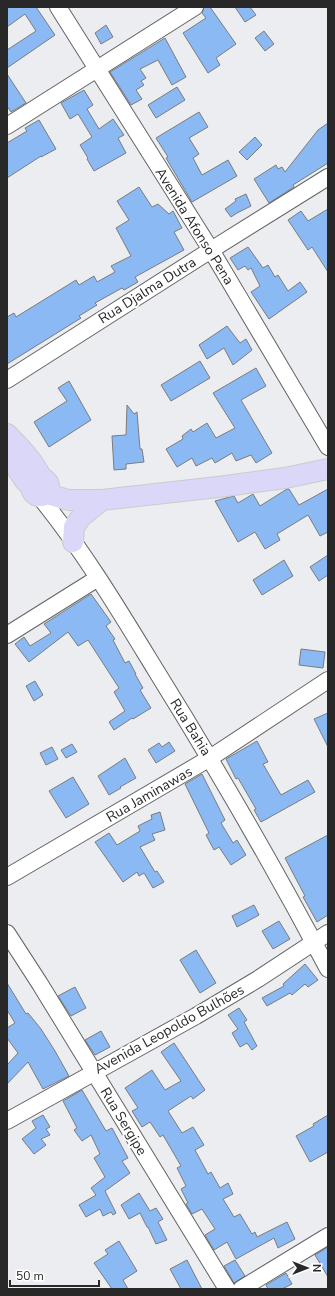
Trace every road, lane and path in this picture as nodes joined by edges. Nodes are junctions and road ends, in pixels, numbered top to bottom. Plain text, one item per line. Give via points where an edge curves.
1 (58, 7) edge
2 (195, 7) edge
3 (98, 69) junction
4 (7, 126) edge
5 (328, 177) edge
6 (211, 250) junction
7 (7, 380) edge
8 (7, 434) edge
9 (328, 447) edge
10 (7, 454) edge
11 (328, 468) edge
12 (41, 487) junction
13 (173, 492) junction
14 (102, 500) junction
15 (74, 542) junction
16 (98, 578) junction
17 (7, 635) edge
18 (328, 680) edge
19 (210, 758) junction
20 (7, 877) edge
21 (7, 933) edge
22 (328, 933) edge
23 (314, 941) junction
24 (328, 968) edge
25 (94, 1072) junction
26 (7, 1121) edge
27 (328, 1236) edge
28 (227, 1289) edge
29 (241, 1289) edge

1 - 3 street, Avenida Afonso Pena
2 - 3 street
3 - 4 street
3 - 6 street, Avenida Afonso Pena
5 - 6 street, Rua Djalma Dutra
6 - 7 street, Rua Djalma Dutra
6 - 9 street, Avenida Afonso Pena
8 - 12 main road via 39,472
10 - 12 main road via 25,481
11 - 13 main road via 285,478
12 - 13 main road
12 - 14 main road via 69,500
12 - 15 street, Rua Bahia
13 - 14 main road
14 - 15 main road via 81,516 74,527
15 - 16 street, Rua Bahia
16 - 17 street
16 - 19 street, Rua Bahia
18 - 19 street, Rua Jaminawas
19 - 20 street, Rua Jaminawas
19 - 23 street, Rua Bahia
21 - 25 street, Rua Sergipe
22 - 23 street, Avenida Leopoldo Bulhões
23 - 24 street, Rua Bahia
23 - 25 street, Avenida Leopoldo Bulhões via 258,979 196,1016
25 - 26 street, Avenida Leopoldo Bulhões
25 - 28 street, Rua Sergipe
27 - 29 street

